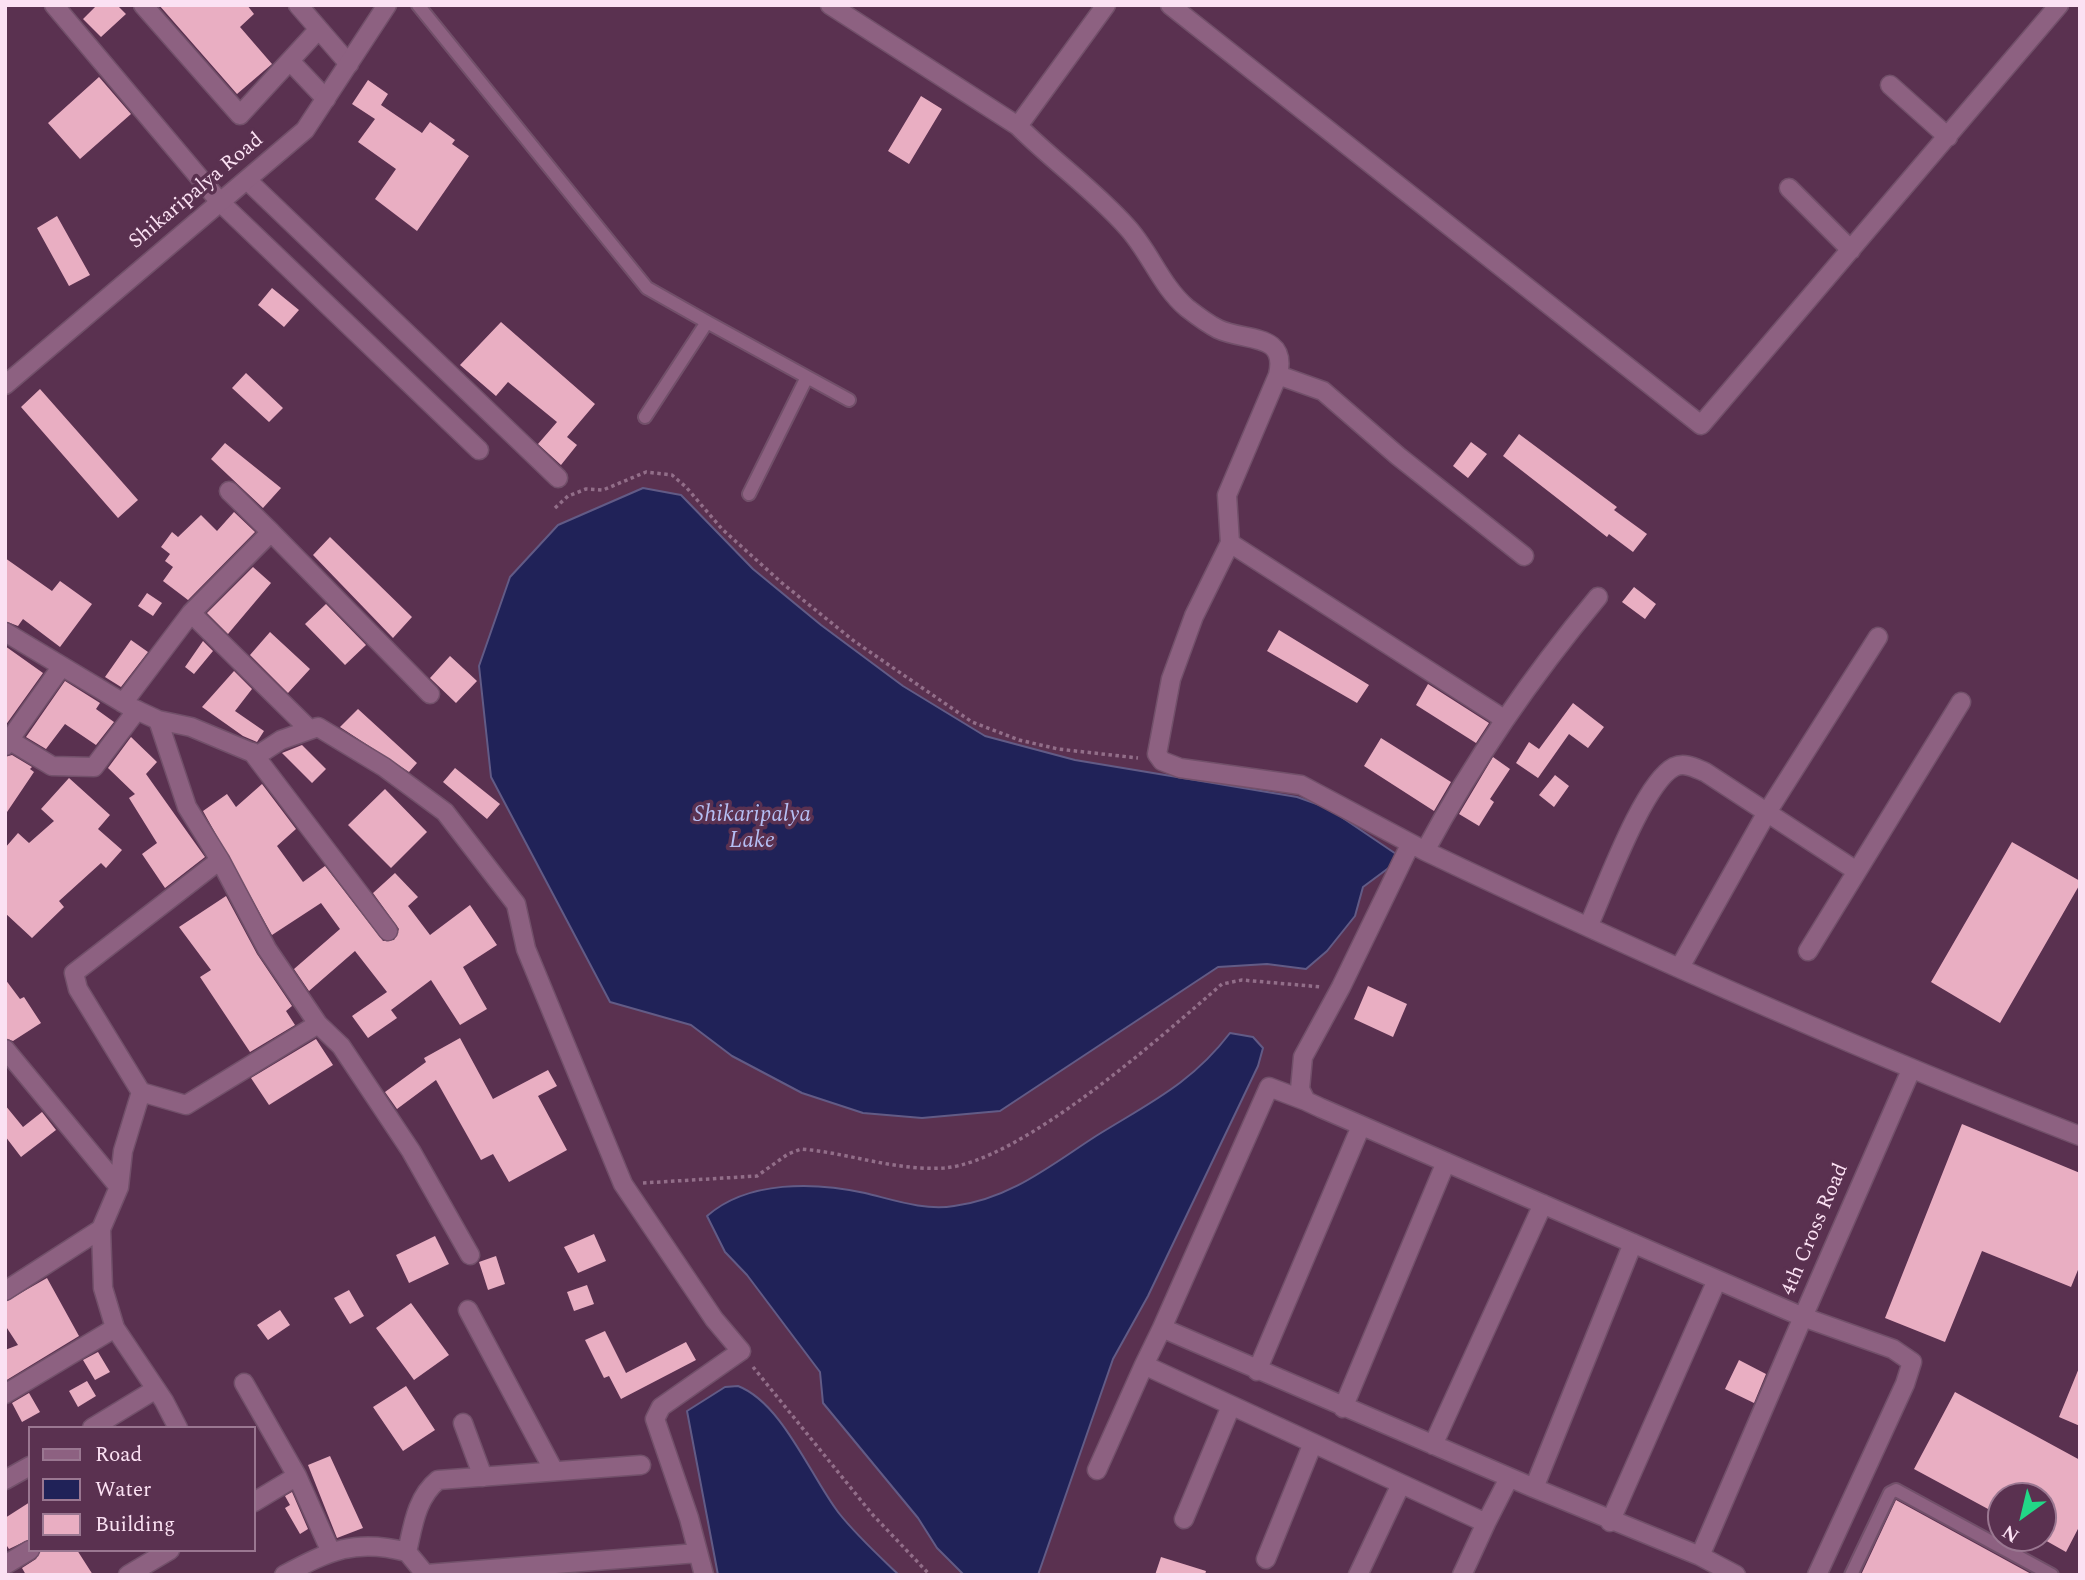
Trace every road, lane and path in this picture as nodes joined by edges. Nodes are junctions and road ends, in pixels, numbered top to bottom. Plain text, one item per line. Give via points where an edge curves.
1 (54, 5) edge
2 (143, 5) edge
3 (298, 5) edge
4 (387, 5) edge
5 (418, 5) edge
6 (830, 5) edge
7 (1106, 5) edge
8 (1170, 5) edge
9 (2059, 5) edge
10 (318, 30) junction
11 (290, 61) junction
12 (349, 64) junction
13 (1891, 85) dead end
14 (326, 99) junction
15 (1018, 126) junction
16 (1948, 137) junction
17 (247, 180) junction
18 (1789, 188) dead end
19 (220, 202) junction
20 (1851, 250) junction
21 (707, 321) junction
22 (1278, 375) junction
23 (807, 377) junction
24 (5, 385) edge
25 (849, 400) dead end
26 (645, 417) dead end
27 (479, 450) dead end
28 (558, 478) dead end
29 (229, 491) dead end
30 (750, 494) dead end
31 (555, 508) dead end
32 (271, 532) junction
33 (1230, 543) junction
34 (1524, 556) dead end
35 (1598, 597) dead end
36 (191, 613) junction
37 (5, 632) edge
38 (1878, 637) dead end
39 (62, 666) junction
40 (429, 694) dead end
41 (1961, 702) dead end
42 (130, 706) junction
43 (1504, 719) junction
44 (158, 720) junction
45 (309, 729) junction
46 (7, 743) edge
47 (252, 752) junction
48 (1157, 754) junction
49 (1766, 814) junction
50 (1417, 848) junction
51 (220, 860) junction
52 (1855, 870) junction
53 (1588, 927) junction
54 (388, 931) dead end
55 (1808, 951) dead end
56 (1680, 967) junction
57 (1341, 987) junction
58 (318, 1024) junction
59 (5, 1049) edge
60 (1911, 1070) junction
61 (141, 1092) junction
62 (1306, 1101) junction
63 (1361, 1126) junction
64 (2080, 1136) edge
65 (1446, 1162) junction
66 (623, 1184) junction
67 (119, 1187) junction
68 (1543, 1204) junction
69 (101, 1229) junction
70 (1633, 1243) junction
71 (470, 1255) dead end
72 (1717, 1280) junction
73 (5, 1291) edge
74 (468, 1310) dead end
75 (1804, 1317) junction
76 (115, 1328) junction
77 (1162, 1328) junction
78 (741, 1351) junction
79 (1144, 1365) junction
80 (1256, 1371) junction
81 (244, 1383) dead end
82 (156, 1390) junction
83 (5, 1394) edge
84 (1231, 1406) junction
85 (1343, 1408) junction
86 (463, 1423) dead end
87 (95, 1426) edge
88 (177, 1426) edge
89 (1313, 1443) junction
90 (1433, 1445) junction
91 (641, 1465) dead end
92 (28, 1467) edge
93 (554, 1471) junction
94 (1097, 1471) dead end
95 (297, 1476) junction
96 (483, 1477) junction
97 (1508, 1478) junction
98 (5, 1480) edge
99 (1401, 1484) junction
100 (1534, 1488) junction
101 (256, 1501) edge
102 (1184, 1519) dead end
103 (1610, 1521) junction
104 (1486, 1523) junction
105 (330, 1550) junction
106 (28, 1551) edge
107 (167, 1552) edge
108 (407, 1552) junction
109 (698, 1553) junction
110 (1700, 1556) junction
111 (1266, 1559) dead end
112 (5, 1566) edge
113 (426, 1574) edge
114 (11, 1575) edge
115 (128, 1575) edge
116 (284, 1575) edge
117 (704, 1575) edge
118 (930, 1575) edge
119 (1358, 1575) edge
120 (1462, 1575) edge
121 (1736, 1575) edge
122 (1817, 1575) edge
123 (1851, 1575) edge
124 (2052, 1575) edge

1 - 19 street
2 - 11 street via 240,115
3 - 10 street
4 - 12 street, Shikaripalya Road
5 - 21 lane via 647,288
6 - 15 street
7 - 15 street
8 - 20 street via 1701,425
9 - 16 street
10 - 11 street
10 - 12 street
11 - 14 street
12 - 14 street, Shikaripalya Road
13 - 16 street
14 - 17 street, Shikaripalya Road via 305,130
15 - 22 street via 1129,229 1187,308 1217,329 1266,342 1279,351
16 - 20 street
17 - 19 street, Shikaripalya Road
17 - 28 street
18 - 20 street
19 - 24 street, Shikaripalya Road
19 - 27 street
21 - 23 lane
21 - 26 lane
22 - 33 street via 1227,495
22 - 34 street via 1323,391
23 - 25 lane
23 - 30 lane
29 - 32 street
31 - 48 path via 586,489 603,490 646,472 671,475 782,583 865,649 972,722 1058,749 1138,758
32 - 36 street
32 - 40 street
33 - 43 street
33 - 48 street via 1171,679
35 - 43 street via 1541,665
36 - 42 street
36 - 45 street
37 - 39 street
38 - 49 street
39 - 42 street
39 - 46 street
41 - 52 street
42 - 44 street
42 - 46 street via 94,767 52,766
43 - 50 street
44 - 47 street via 191,727
44 - 51 street via 187,807
45 - 47 street via 258,754
45 - 66 street via 318,727 384,767 445,812 516,904 526,949
47 - 54 street
48 - 50 street via 1180,768 1301,785
49 - 52 street
49 - 53 street via 1705,772 1689,765 1676,766 1649,793
49 - 56 street
50 - 53 street
50 - 57 street
51 - 58 street via 267,949
51 - 61 street via 74,973 78,989
52 - 55 street
53 - 56 street
56 - 60 street
57 - 62 street via 1303,1057 1300,1089
57 - 66 path via 1242,980 1222,984 1149,1047 1060,1113 983,1157 946,1168 897,1166 801,1149 757,1176
58 - 61 street via 187,1105
58 - 71 street via 341,1046 411,1151
59 - 67 street
60 - 64 street
60 - 75 street, 4th Cross Road
61 - 67 street via 123,1151
62 - 63 street
62 - 77 street via 1269,1087
63 - 65 street
63 - 80 street
65 - 68 street
65 - 85 street
66 - 78 street via 714,1319
67 - 69 street
68 - 70 street
68 - 90 street
69 - 73 street
69 - 76 street via 103,1287
70 - 72 street
70 - 100 street
72 - 75 street
72 - 103 street
74 - 93 street
75 - 110 street
75 - 122 street, 4th Cross Road via 1882,1345 1912,1362
76 - 82 street
76 - 83 street
77 - 79 street
77 - 80 street
78 - 109 street via 661,1407 655,1419
78 - 118 path via 872,1514
79 - 84 street
79 - 94 street
80 - 85 street
81 - 95 street
82 - 87 street
82 - 88 street
84 - 89 street
84 - 102 street
85 - 90 street
86 - 96 street
89 - 99 street
89 - 111 street
90 - 97 street
91 - 93 street
92 - 98 street
93 - 96 street
95 - 101 street
95 - 105 street
96 - 108 street via 438,1480 428,1489 417,1510
97 - 100 street
97 - 104 street
99 - 104 street
99 - 119 street
100 - 103 street
103 - 110 street
104 - 120 street
105 - 108 street via 357,1546
105 - 116 street
106 - 112 street
107 - 115 street
108 - 113 street
109 - 113 street
109 - 117 street
110 - 121 street
112 - 114 street
123 - 124 lane via 1890,1493 1896,1490

